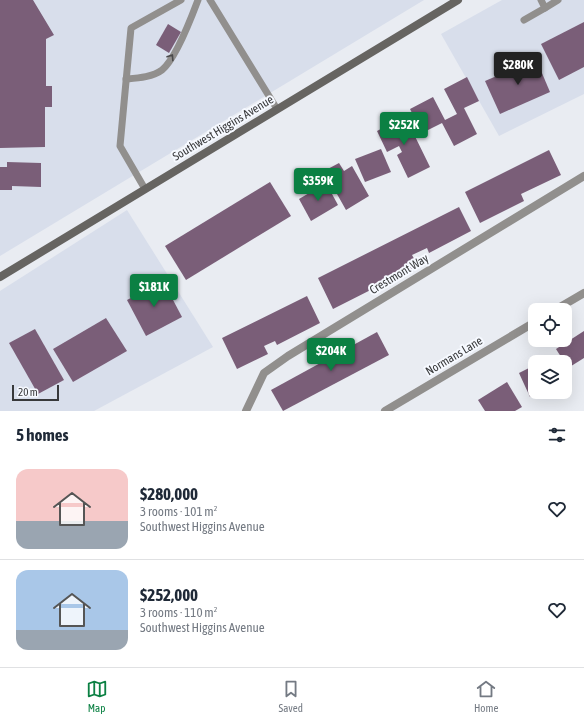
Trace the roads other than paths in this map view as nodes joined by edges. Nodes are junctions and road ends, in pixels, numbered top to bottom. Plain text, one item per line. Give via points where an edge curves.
1 (181, 0) edge
2 (198, 0) edge
3 (210, 0) edge
4 (456, 0) edge
5 (541, 0) edge
6 (558, 0) edge
7 (545, 8) junction
8 (524, 20) dead end
9 (126, 79) junction
10 (277, 109) junction
11 (584, 176) edge
12 (145, 189) junction
13 (0, 277) edge
14 (584, 293) edge
15 (567, 303) edge
16 (528, 326) edge
17 (246, 411) edge
18 (385, 411) edge

1 - 9 lane via 131,28
9 -> 2 lane via 147,76 163,70 185,34
3 - 10 lane
4 - 10 main road, Southwest Higgins Avenue
5 - 7 lane
6 - 7 lane
7 - 8 lane
9 - 12 lane via 120,146
10 - 12 main road, Southwest Higgins Avenue
11 - 17 street, Crestmont Way via 288,356 264,373
12 - 13 main road, Southwest Higgins Avenue
14 - 15 street
16 - 18 street, Normans Lane

